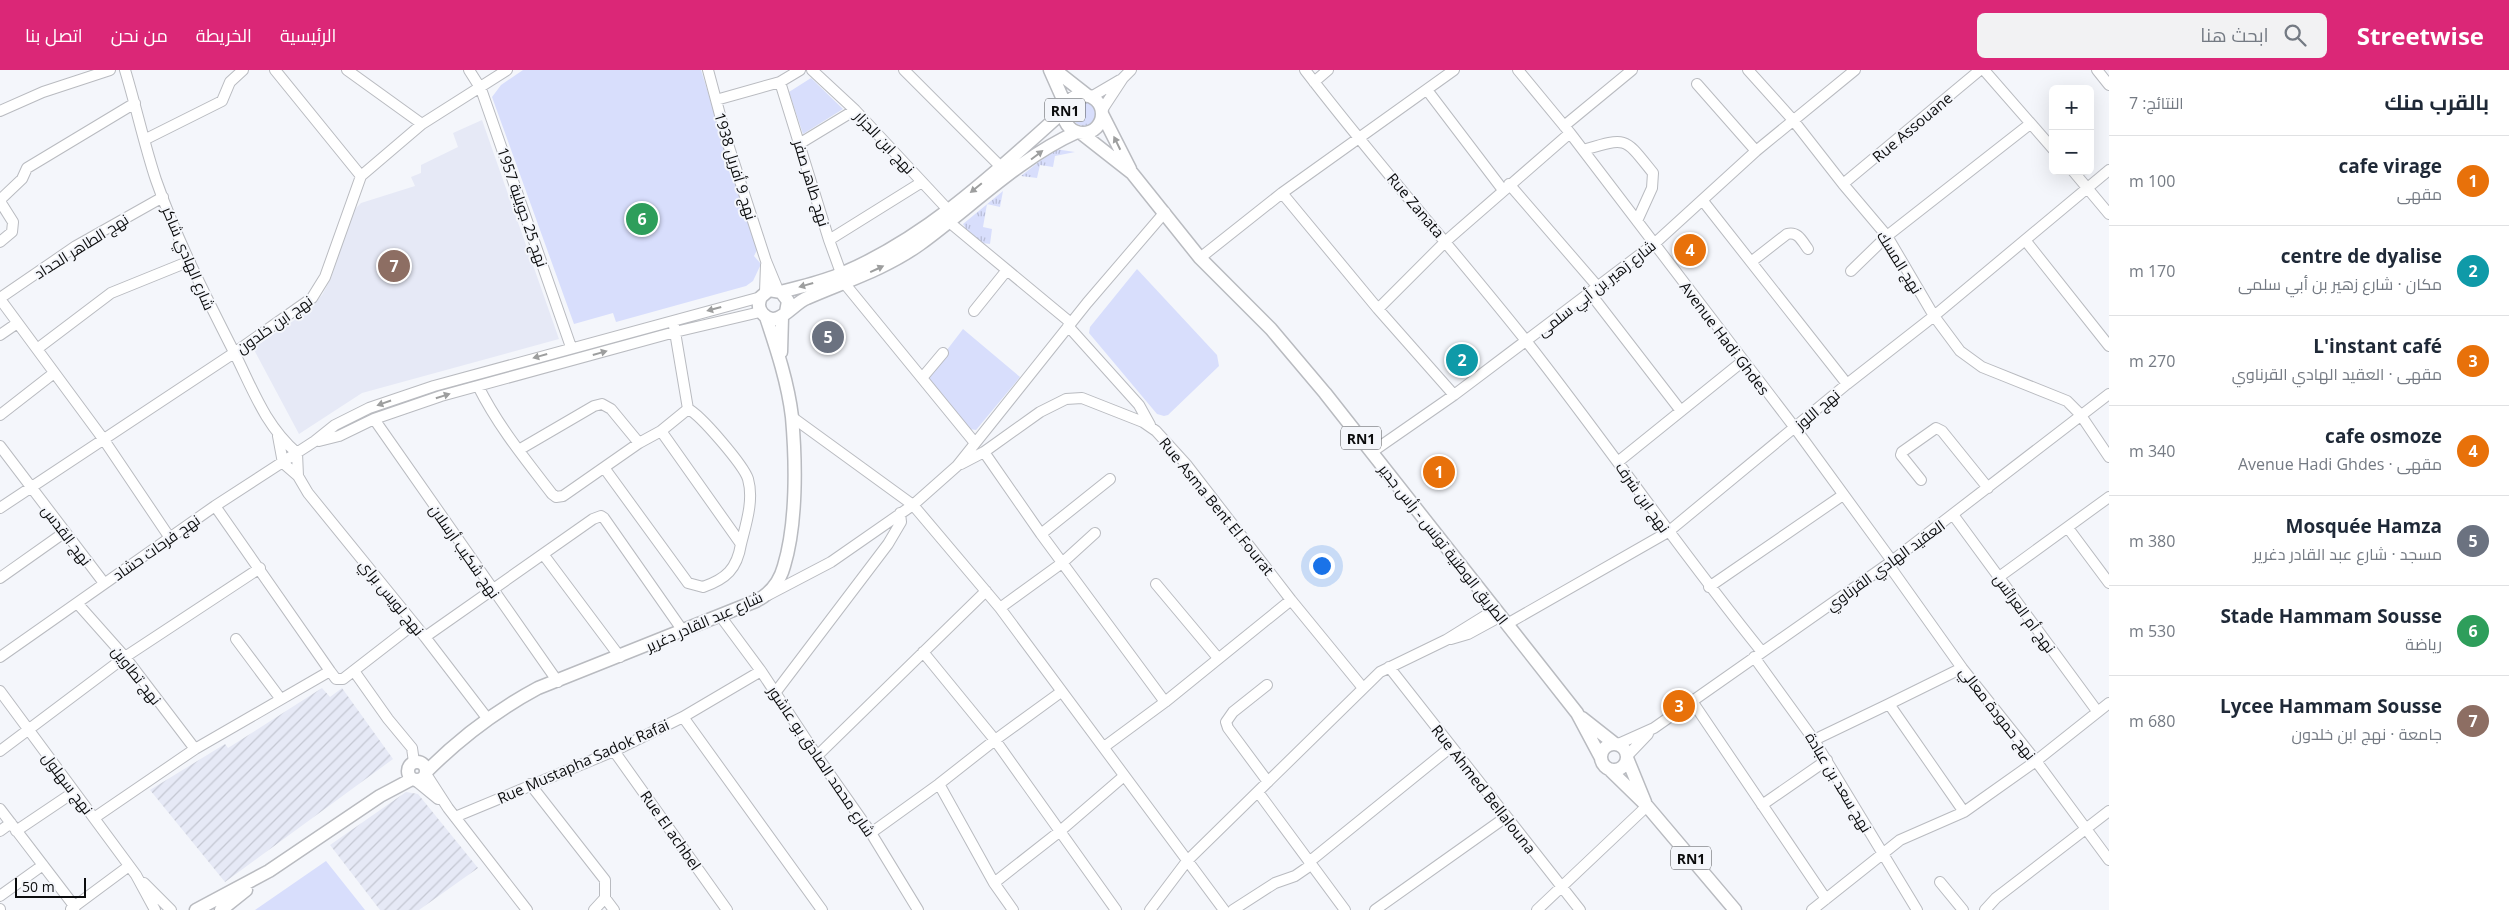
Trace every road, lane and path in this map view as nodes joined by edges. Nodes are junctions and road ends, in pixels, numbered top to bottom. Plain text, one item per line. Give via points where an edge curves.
1 (110, 70) edge
2 (125, 70) edge
3 (243, 70) edge
4 (275, 70) edge
5 (347, 70) edge
6 (469, 70) edge
7 (507, 70) edge
8 (708, 70) edge
9 (800, 70) edge
10 (812, 70) edge
11 (904, 70) edge
12 (1050, 70) edge
13 (1055, 70) edge
14 (1131, 70) edge
15 (1305, 70) edge
16 (1328, 70) edge
17 (1454, 70) edge
18 (1518, 70) edge
19 (1632, 70) edge
20 (1748, 70) edge
21 (1855, 70) edge
22 (1982, 70) edge
23 (2097, 70) edge
24 (1123, 78) junction
25 (2107, 80) edge
26 (780, 82) junction
27 (1314, 82) junction
28 (1697, 84) dead end
29 (481, 89) junction
30 (1427, 90) junction
31 (1090, 96) junction
32 (716, 100) junction
33 (135, 103) junction
34 (1066, 108) junction
35 (855, 110) junction
36 (0, 111) edge
37 (1102, 112) junction
38 (1793, 120) junction
39 (422, 124) junction
40 (2030, 124) junction
41 (1567, 129) junction
42 (1079, 132) junction
43 (146, 139) junction
44 (1360, 139) junction
45 (799, 144) junction
46 (2049, 145) edge
47 (1584, 150) junction
48 (1756, 151) junction
49 (2109, 170) edge
50 (1005, 171) junction
51 (1132, 173) junction
52 (2077, 175) edge
53 (361, 176) junction
54 (922, 182) junction
55 (1843, 184) junction
56 (1506, 187) junction
57 (2088, 187) junction
58 (1282, 193) junction
59 (163, 197) junction
60 (1703, 201) junction
61 (1165, 212) junction
62 (2109, 214) edge
63 (951, 216) junction
64 (1637, 221) junction
65 (1887, 236) junction
66 (829, 240) junction
67 (2025, 240) junction
68 (1446, 241) junction
69 (0, 242) edge
70 (1654, 244) junction
71 (1808, 249) dead end
72 (1200, 258) junction
73 (190, 261) junction
74 (766, 261) junction
75 (1751, 262) junction
76 (1007, 270) junction
77 (1851, 271) dead end
78 (843, 279) junction
79 (1594, 290) junction
80 (780, 291) junction
81 (763, 295) junction
82 (0, 298) edge
83 (1378, 309) junction
84 (974, 311) dead end
85 (763, 315) junction
86 (784, 315) junction
87 (1934, 316) junction
88 (673, 320) junction
89 (16, 324) junction
90 (1070, 325) junction
91 (675, 332) junction
92 (0, 335) edge
93 (1526, 342) junction
94 (2109, 346) edge
95 (571, 347) junction
96 (37, 349) junction
97 (234, 352) junction
98 (942, 353) dead end
99 (781, 359) junction
100 (1743, 361) junction
101 (54, 373) junction
102 (922, 378) junction
103 (1847, 384) junction
104 (478, 386) junction
105 (2109, 394) edge
106 (1454, 395) junction
107 (688, 409) junction
108 (1681, 411) junction
109 (2080, 414) junction
110 (0, 415) edge
111 (792, 417) junction
112 (374, 419) junction
113 (1152, 428) junction
114 (1795, 428) junction
115 (661, 431) junction
116 (278, 436) junction
117 (104, 440) junction
118 (315, 442) junction
119 (639, 443) junction
120 (975, 443) junction
121 (0, 446) edge
122 (522, 448) dead end
123 (984, 452) junction
124 (1372, 452) junction
125 (296, 453) junction
126 (2109, 457) edge
127 (1619, 461) junction
128 (283, 463) junction
129 (957, 466) junction
130 (605, 469) junction
131 (298, 476) junction
132 (1110, 479) dead end
133 (1921, 480) dead end
134 (30, 487) junction
135 (1988, 488) junction
136 (1843, 496) junction
137 (2109, 496) edge
138 (912, 504) junction
139 (215, 506) junction
140 (0, 508) edge
141 (900, 513) junction
142 (1954, 516) junction
143 (2068, 528) junction
144 (65, 532) junction
145 (1668, 532) junction
146 (1041, 534) junction
147 (1095, 534) dead end
148 (170, 538) junction
149 (741, 544) junction
150 (543, 554) junction
151 (1062, 563) junction
152 (1890, 563) junction
153 (260, 568) junction
154 (1999, 577) junction
155 (0, 578) edge
156 (104, 583) junction
157 (2109, 583) edge
158 (1156, 584) dead end
159 (1709, 588) junction
160 (492, 589) junction
161 (986, 591) junction
162 (765, 596) junction
163 (1291, 600) junction
164 (77, 602) junction
165 (1000, 608) junction
166 (720, 616) junction
167 (1501, 616) junction
168 (414, 624) junction
169 (683, 631) junction
170 (425, 637) junction
171 (236, 639) dead end
172 (923, 652) junction
173 (1758, 655) junction
174 (125, 657) junction
175 (620, 657) junction
176 (0, 658) edge
177 (1218, 658) junction
178 (1389, 667) junction
179 (1962, 668) junction
180 (330, 670) junction
181 (761, 670) junction
182 (354, 671) junction
183 (558, 682) junction
184 (1267, 685) dead end
185 (1363, 688) junction
186 (0, 691) edge
187 (1061, 692) junction
188 (775, 693) junction
189 (280, 698) junction
190 (1165, 702) junction
191 (1692, 702) junction
192 (2109, 702) edge
193 (1889, 704) junction
194 (2097, 711) junction
195 (1576, 713) junction
196 (683, 717) junction
197 (487, 718) junction
198 (1654, 728) junction
199 (29, 730) junction
200 (994, 740) junction
201 (1814, 740) junction
202 (1615, 744) junction
203 (1104, 747) junction
204 (1450, 747) junction
205 (195, 749) junction
206 (614, 750) junction
207 (0, 751) edge
208 (817, 756) junction
209 (1627, 757) junction
210 (1601, 758) junction
211 (1827, 760) junction
212 (2036, 761) junction
213 (1609, 769) junction
214 (417, 772) junction
215 (1124, 776) junction
216 (1268, 782) junction
217 (530, 784) junction
218 (939, 784) junction
219 (74, 792) junction
220 (1258, 792) junction
221 (1762, 805) junction
222 (1647, 806) junction
223 (0, 810) edge
224 (2109, 811) edge
225 (1964, 812) junction
226 (455, 817) junction
227 (1506, 817) junction
228 (94, 818) junction
229 (14, 827) junction
230 (2086, 829) junction
231 (0, 831) edge
232 (871, 832) junction
233 (1059, 832) junction
234 (1882, 853) junction
235 (2109, 860) edge
236 (1187, 861) junction
237 (1310, 863) junction
238 (43, 865) junction
239 (129, 866) junction
240 (269, 871) junction
241 (136, 875) junction
242 (1940, 882) dead end
243 (994, 883) junction
244 (1561, 889) junction
245 (0, 896) edge
246 (605, 898) junction
247 (1826, 899) junction
248 (72, 908) edge
249 (155, 910) edge
250 (171, 910) edge
251 (196, 910) edge
252 (221, 910) edge
253 (527, 910) edge
254 (594, 910) edge
255 (614, 910) edge
256 (727, 910) edge
257 (822, 910) edge
258 (918, 910) edge
259 (1013, 910) edge
260 (1116, 910) edge
261 (1150, 910) edge
262 (1224, 910) edge
263 (1233, 910) edge
264 (1345, 910) edge
265 (1376, 910) edge
266 (1537, 910) edge
267 (1580, 910) edge
268 (1735, 910) edge
269 (1812, 910) edge
270 (1917, 910) edge
271 (1963, 910) edge
272 (1985, 910) edge

1 - 36 street via 43,92
2 - 33 street, شارع الهادي شاكر
3 - 43 street via 230,82 222,101
4 - 53 street
5 - 39 street
6 - 29 street, نهج 25 جويلية 1957
7 - 29 street
8 - 32 street, نهج 9 أفريل 1938
9 - 26 street
10 - 35 street, نهج ابن الجزار
11 - 50 street
12 - 34 main road, RN1
13 - 31 main road, RN1
14 - 24 street
15 - 27 street, Rue Zanata
16 - 27 street
17 - 30 street
18 - 41 street, Avenue Hadi Ghdes
19 - 41 street
20 - 38 street, نهج المسك
21 - 38 street, شارع زهير بن أبي سلمى
22 - 40 street
22 - 55 street, Rue Assouane
23 - 25 street
24 - 31 street
24 - 37 street
26 - 32 street
26 - 45 street, نهج طاهر صفر
27 - 44 street, Rue Zanata
28 - 48 street
29 - 39 street
29 - 95 street, نهج 25 جويلية 1957
30 - 44 street
30 - 56 street
31 - 34 main road, RN1 via 1075,97
31 - 37 main road, RN1 via 1098,102
32 - 74 street, نهج 9 أفريل 1938
33 - 43 street, شارع الهادي شاكر
33 - 69 street via 27,168 22,179 1,200 14,224 12,232
34 - 42 main road, RN1 via 1067,123
34 - 50 main road
35 - 45 street
35 - 54 street, نهج ابن الجزار
37 - 42 main road, RN1 via 1098,127 1090,132
51 -> 37 main road, الطريق الوطنية تونس - رأس جدير / RN1
38 - 48 street, شارع زهير بن أبي سلمى
38 - 55 street, نهج المسك
39 - 53 street
40 - 46 street
40 - 65 street
41 - 47 street, Avenue Hadi Ghdes
41 - 56 street
50 -> 42 main road
42 - 51 main road, الطريق الوطنية تونس - رأس جدير / RN1
43 - 59 street, شارع الهادي شاكر
44 - 58 street
44 - 68 street, Rue Zanata
45 - 66 street, نهج طاهر صفر
47 - 64 street, Avenue Hadi Ghdes
47 - 64 street via 1619,140 1629,143 1653,173 1652,188
48 - 60 street, شارع زهير بن أبي سلمى
49 - 57 street, نهج اللوز
50 - 63 main road
51 - 61 main road, الطريق الوطنية تونس - رأس جدير / RN1
52 - 57 street
53 - 97 street, نهج ابن خلدون via 318,292
54 - 63 street, نهج ابن الجزار
54 - 66 street
55 - 65 street, نهج المسك
56 - 68 street
56 - 79 street
57 - 62 street
57 - 67 street, نهج اللوز
58 - 72 street
58 - 83 street
59 - 73 street, شارع الهادي شاكر
59 - 82 street, نهج الطاهر الحداد via 76,246
60 - 70 street, شارع زهير بن أبي سلمى
60 - 75 street
61 - 72 main road, الطريق الوطنية تونس - رأس جدير / RN1
61 - 90 street
63 - 76 street, نهج ابن الجزار
63 - 78 main road via 904,254
64 - 70 street, Avenue Hadi Ghdes
65 - 77 street
65 - 87 street, نهج المسك
66 - 78 street, نهج طاهر صفر
67 - 87 street, نهج اللوز
67 - 94 street
68 - 83 street
68 - 93 street, Rue Zanata
70 - 79 street, شارع زهير بن أبي سلمى
70 - 100 street, Avenue Hadi Ghdes
71 - 75 street via 1792,232
72 - 124 main road, الطريق الوطنية تونس - رأس جدير / RN1 via 1271,328
73 - 96 street via 111,293
73 - 97 street, شارع الهادي شاكر
74 - 80 street
74 - 81 street
75 - 103 street
76 - 84 street
76 - 90 street, نهج ابن الجزار
78 -> 80 main road
78 - 86 main road via 799,301
78 - 102 street, نهج طاهر صفر
79 - 93 street, شارع زهير بن أبي سلمى
79 - 108 street
80 - 81 main road
80 - 86 main road via 788,301
81 - 85 main road via 759,307
81 -> 88 street
82 - 89 street
83 - 106 street
85 - 86 main road via 771,319
85 - 91 street
85 - 99 main road, شارع عبد القادر دغرير
86 - 99 main road, شارع عبد القادر دغرير
87 - 103 street, نهج اللوز
87 - 109 street, نهج المسك via 1960,351 1982,367 2067,401
88 - 91 street
88 - 95 street
89 - 92 street
89 - 96 street
90 - 113 street, نهج ابن الجزار via 1140,405
90 - 120 street
104 -> 91 street
91 - 107 street
93 - 106 street, شارع زهير بن أبي سلمى
93 - 127 street, نهج ابن شرف
95 -> 118 street via 369,408 334,426
96 - 101 street
97 - 116 street, شارع الهادي شاكر
97 - 117 street, نهج ابن خلدون
98 - 102 street
99 - 111 main road, شارع عبد القادر دغرير
100 - 108 street
100 - 114 street, Avenue Hadi Ghdes
101 - 110 street
101 - 117 street
102 - 120 street, نهج طاهر صفر
103 - 114 street, نهج اللوز
112 -> 104 street
104 - 130 street via 499,425 556,497 563,496
105 - 109 street, العقيد الهادي القرناوي
106 - 124 street, شارع زهير بن أبي سلمى
107 - 115 street
107 - 149 street via 705,421 747,477 749,512
108 - 127 street
109 - 126 street, نهج المسك
109 - 135 street, العقيد الهادي القرناوي
111 - 138 street
111 - 162 main road, شارع عبد القادر دغرير via 794,496 788,544 784,567 774,587
112 - 118 street via 339,436
112 - 160 street, نهج شكيب أرسلان
113 - 123 street, Rue Asma Bent El Fourat via 1082,398 1066,399 1040,412
113 - 163 street, Rue Asma Bent El Fourat via 1186,464
114 - 136 street, Avenue Hadi Ghdes
114 - 145 street, نهج اللوز
115 - 119 street
115 - 149 street
116 - 125 street, شارع الهادي شاكر
116 - 128 street, شارع الهادي شاكر
117 - 134 street, نهج ابن خلدون
117 - 148 street
118 - 125 street, نهج فرحات حشاد
119 - 122 street via 611,409 602,404
119 - 130 street
120 - 129 street
121 - 134 street, نهج القدس
123 - 129 street, Rue Asma Bent El Fourat
123 - 146 street
124 - 167 main road, الطريق الوطنية تونس - رأس جدير / RN1
125 - 128 street, نهج فرحات حشاد
125 - 131 street
127 - 145 street, نهج ابن شرف
128 - 131 street
128 - 139 street, نهج فرحات حشاد
129 - 138 street
130 - 149 street via 690,585 703,587 726,575 737,562
131 - 168 street, نهج لويس براي via 308,493
132 - 146 street
133 - 135 street via 1901,455 1936,428 1942,431
134 - 140 street, نهج ابن خلدون
134 - 144 street, نهج القدس
135 - 142 street, العقيد الهادي القرناوي
136 - 152 street, Avenue Hadi Ghdes
136 - 159 street
137 - 143 street
138 - 141 street
138 - 161 street
139 - 148 street, نهج فرحات حشاد
139 - 153 street
141 - 162 street via 831,562
141 - 188 street via 901,522 888,544
142 - 152 street, العقيد الهادي القرناوي
142 - 154 street, نهج أم العرائس
143 - 154 street
143 - 157 street
144 - 155 street
144 - 156 street, نهج القدس
145 - 159 street, نهج ابن شرف
145 - 167 street, نهج اللوز
146 - 151 street
147 - 151 street
148 - 156 street, نهج فرحات حشاد
150 - 160 street
150 - 169 street via 593,519 604,518
150 - 175 street
151 - 165 street
151 - 190 street
152 - 173 street, العقيد الهادي القرناوي
152 - 179 street, نهج حمودة معالي
153 - 174 street
153 - 180 street
154 - 194 street, نهج أم العرائس
156 - 164 street, نهج فرحات حشاد
158 - 177 street
159 - 173 street, نهج ابن شرف
160 - 170 street
160 - 183 street, نهج شكيب أرسلان
161 - 165 street
161 - 172 street
162 - 166 main road, شارع عبد القادر دغرير
163 - 177 street
163 - 185 street, Rue Asma Bent El Fourat
164 - 174 street, نهج تطاوين
164 - 176 street, نهج فرحات حشاد
165 - 187 street
166 - 169 main road, شارع عبد القادر دغرير
166 - 181 street, شارع محمد الصادق بو عاشور
167 - 178 street, نهج اللوز
167 - 195 main road, الطريق الوطنية تونس - رأس جدير / RN1
168 - 170 street, نهج لويس براي
168 - 182 street
169 - 175 main road, شارع عبد القادر دغرير
170 - 197 street, نهج لويس براي
171 - 189 street
172 - 200 street
172 - 208 street
173 - 191 street, العقيد الهادي القرناوي
173 - 201 street, نهج سعد بن عبادة
174 - 199 street
174 - 205 street, نهج تطاوين
175 - 183 main road, شارع عبد القادر دغرير
177 - 190 street
178 - 185 street, نهج اللوز
178 - 204 street, Rue Ahmed Bellalouna
179 - 193 street
179 - 212 street, نهج حمودة معالي
180 - 182 street via 338,680
180 - 189 street
181 - 188 street, شارع محمد الصادق بو عاشور
181 - 196 street, Rue Mustapha Sadok Rafai
182 - 214 street via 412,748
183 - 197 main road, شارع عبد القادر دغرير via 538,688
184 - 216 street via 1233,712 1226,722
185 - 216 street, نهج اللوز
186 - 199 street, نهج سهلول
187 - 200 street
187 - 203 street
188 - 208 street, شارع محمد الصادق بو عاشور
189 - 205 street
190 - 203 street
191 - 198 street, العقيد الهادي القرناوي
191 - 221 street
192 - 194 street
193 - 201 street
193 - 225 street
194 - 212 street
195 - 202 main road, الطريق الوطنية تونس - رأس جدير / RN1
195 - 210 main road, الطريق الوطنية تونس - رأس جدير / RN1
196 - 206 street, Rue Mustapha Sadok Rafai
196 - 257 street
197 - 214 main road, شارع عبد القادر دغرير
198 - 202 street
198 - 209 street
199 - 207 street
199 - 219 street, نهج سهلول
200 - 218 street
200 - 233 street
201 - 211 street, نهج سعد بن عبادة
202 - 209 main road, RN1 via 1623,748
202 - 210 main road via 1603,750
203 - 215 street
204 - 227 street, Rue Ahmed Bellalouna
204 - 237 street
205 - 228 street
206 - 217 street, Rue Mustapha Sadok Rafai
206 - 256 street, Rue El achbel
208 - 232 street, شارع محمد الصادق بو عاشور
209 - 213 main road via 1620,768
209 - 222 main road, RN1
210 - 213 main road, RN1 via 1604,767
211 - 221 street
211 - 234 street, نهج سعد بن عبادة
212 - 225 street
212 - 230 street, نهج حمودة معالي
213 - 222 main road, RN1
214 - 226 street
214 - 240 main road, شارع عبد القادر دغرير
215 - 233 street
215 - 236 street
216 - 220 street, نهج اللوز
217 - 226 street, Rue Mustapha Sadok Rafai
217 - 246 street via 602,875 606,884
218 - 232 street
218 - 243 street
219 - 228 street, نهج سهلول
219 - 229 street
220 - 236 street, نهج اللوز
220 - 237 street
221 - 247 street
222 - 244 street
222 - 268 main road, RN1
223 - 229 street
224 - 230 street
225 - 234 street via 1900,840
226 - 253 street
227 - 244 street, Rue Ahmed Bellalouna
227 - 265 street
228 - 239 street, نهج سهلول
229 - 231 street
229 - 238 street
230 - 235 street, نهج حمودة معالي
230 - 272 street
232 - 258 street, شارع محمد الصادق بو عاشور
233 - 243 street
233 - 260 street
234 - 247 street
234 - 270 street, نهج سعد بن عبادة
236 - 261 street, نهج اللوز
236 - 262 street
237 - 263 street via 1295,876 1275,883
237 - 264 street
238 - 245 street
238 - 248 street
239 - 241 street, نهج سهلول
239 - 248 street
240 - 251 main road, شارع عبد القادر دغرير
240 - 252 main road, شارع عبد القادر دغرير
241 - 249 street, نهج سهلول
241 - 250 street, نهج سهلول
242 - 271 street
243 - 259 street
244 - 266 street
244 - 267 street, Rue Ahmed Bellalouna
246 - 254 street
246 - 255 street
247 - 269 street

